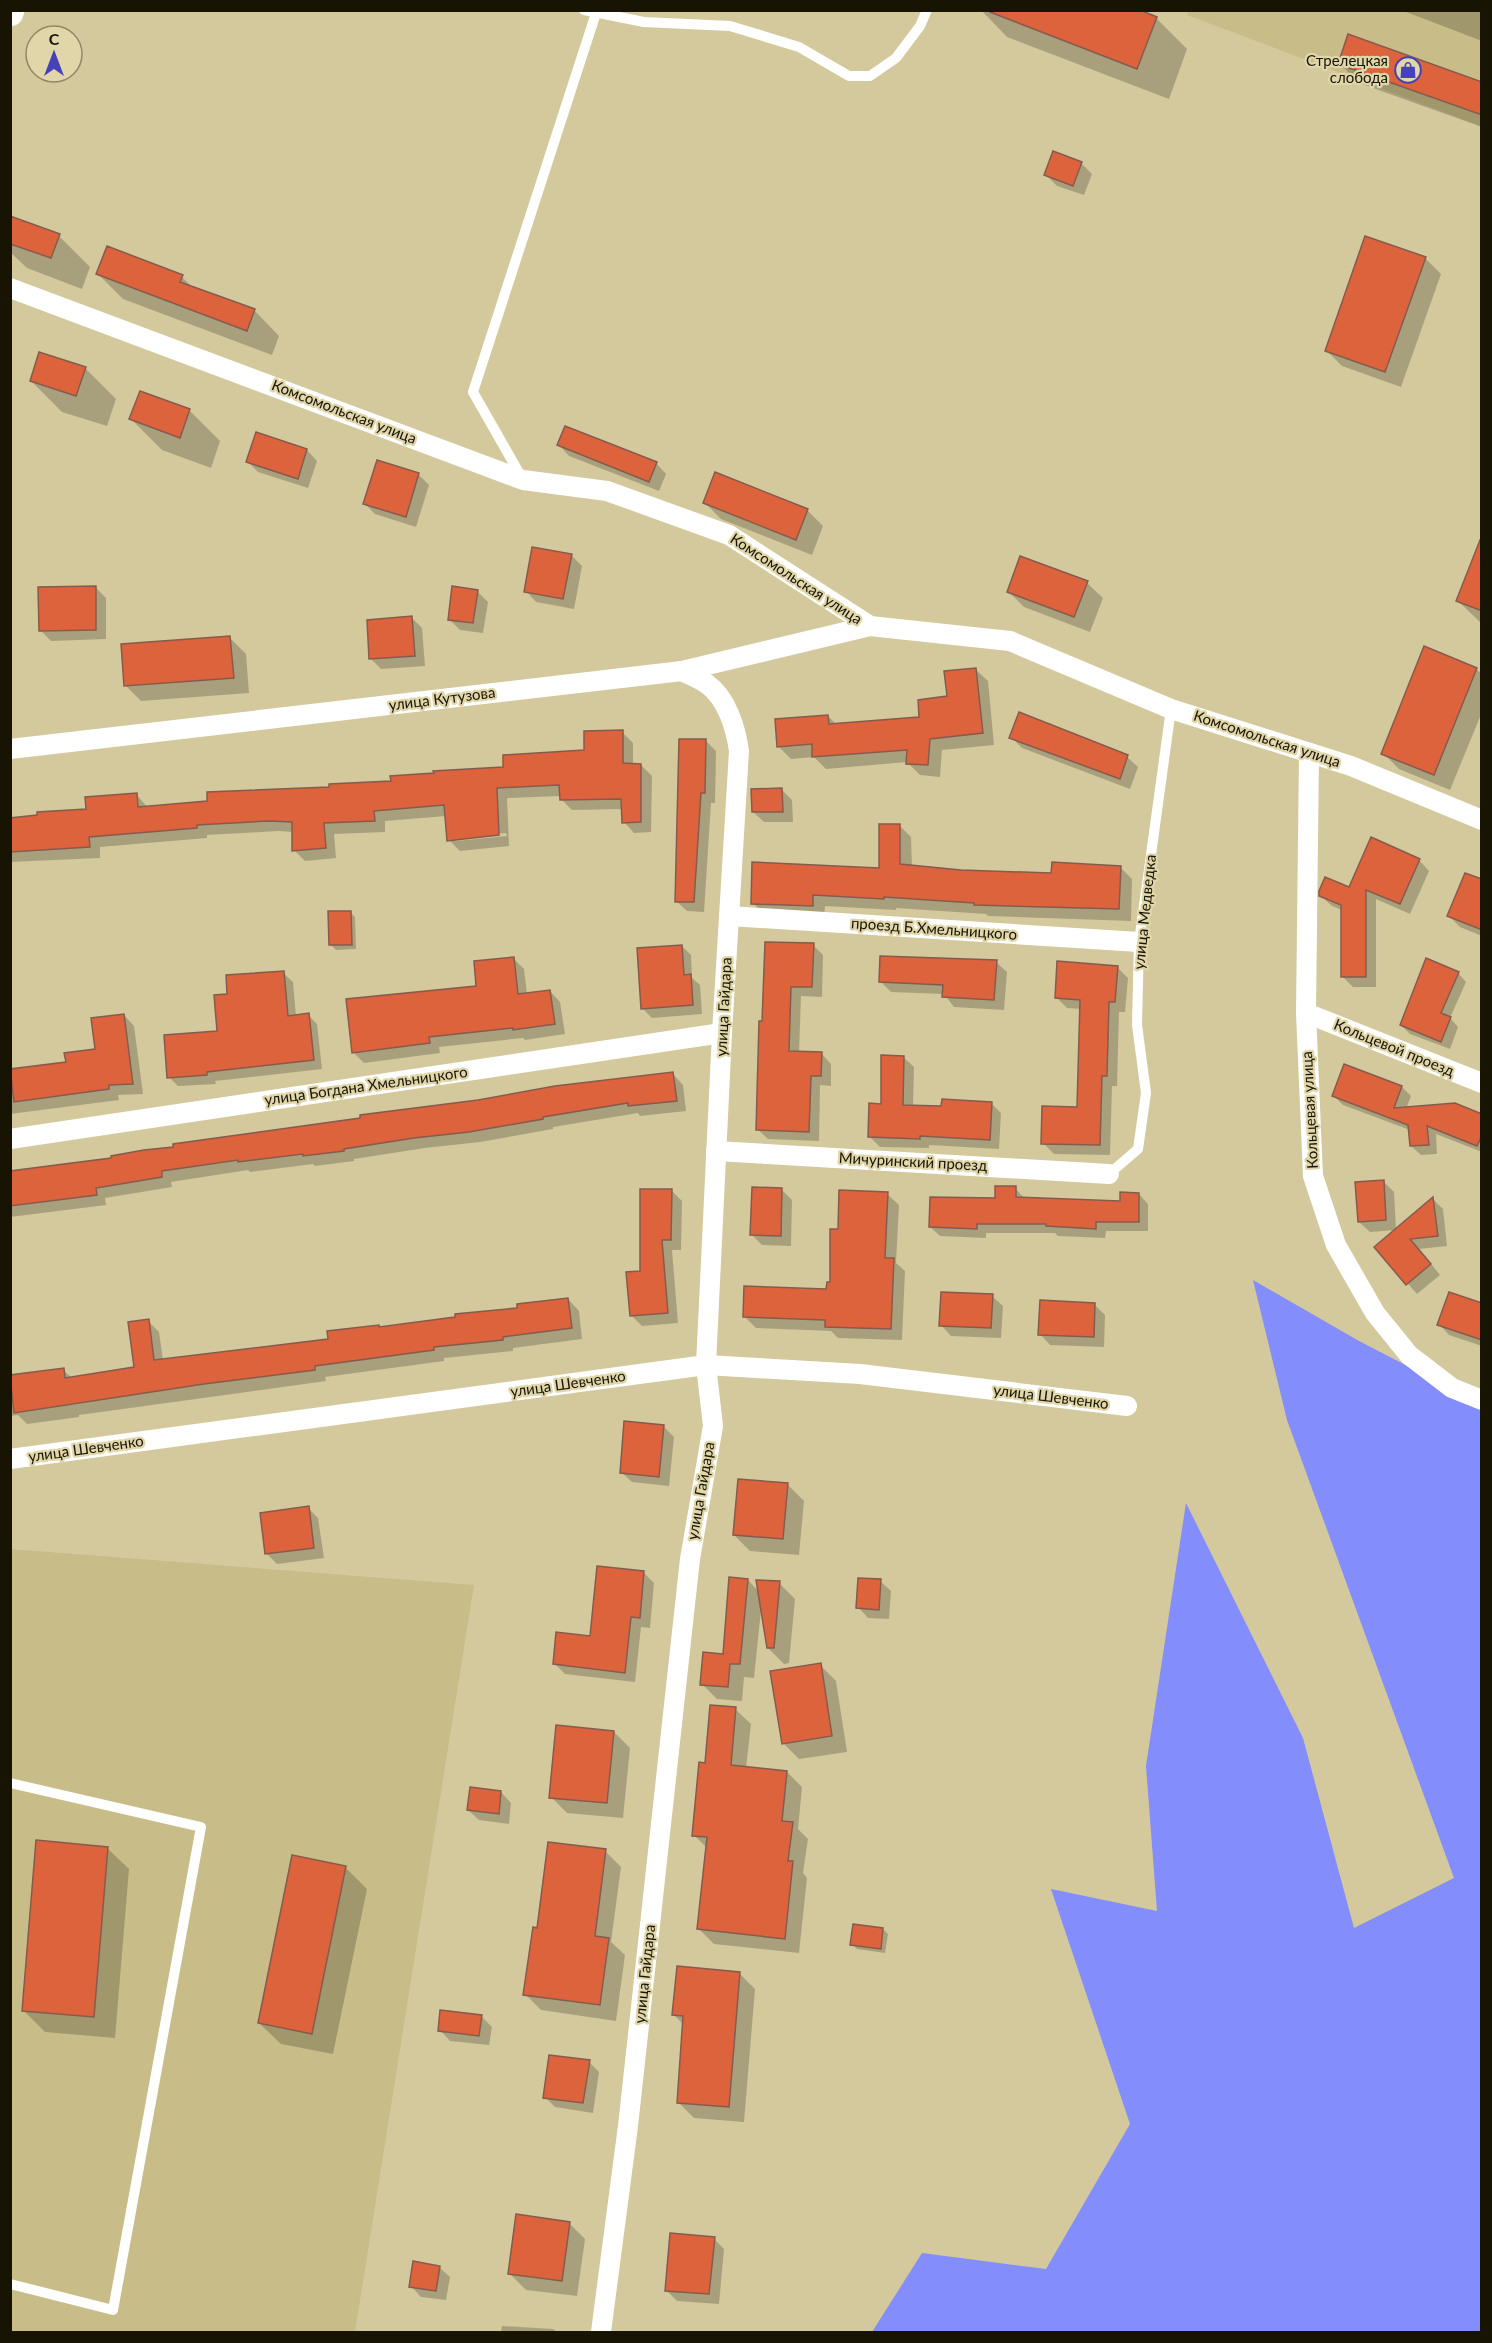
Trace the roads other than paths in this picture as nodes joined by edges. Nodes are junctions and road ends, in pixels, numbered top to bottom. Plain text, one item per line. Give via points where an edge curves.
1 (584, 10) edge
2 (927, 10) edge
3 (597, 12) edge
4 (10, 288) edge
5 (523, 480) junction
6 (870, 626) junction
7 (682, 671) junction
8 (1171, 709) junction
9 (10, 749) edge
10 (1309, 753) junction
11 (1482, 820) edge
12 (729, 916) junction
13 (1139, 942) junction
14 (1306, 1013) junction
15 (722, 1033) junction
16 (1482, 1083) edge
17 (10, 1139) edge
18 (716, 1150) junction
19 (1110, 1174) joint
20 (706, 1365) junction
21 (1482, 1400) edge
22 (1126, 1406) dead end
23 (10, 1459) edge
24 (10, 1783) edge
25 (10, 2284) edge
26 (601, 2332) edge

1 - 3 lane
2 - 3 lane via 896,58 870,76 849,76 799,47 730,26 644,22
3 - 5 lane via 473,392
4 - 5 street, Комсомольская улица
5 - 6 street, Комсомольская улица via 607,491 729,535
6 - 7 street, улица Кутузова
6 - 8 street, Комсомольская улица via 1010,641
7 - 9 street, улица Кутузова
7 - 12 street, улица Гайдара via 709,685 735,725 739,751
8 - 10 street, Комсомольская улица
8 - 13 lane, улица Медведка
10 - 11 street, Комсомольская улица via 1351,766
10 - 14 street, Кольцевая улица
12 - 13 street, проезд Б.Хмельницкого
12 - 15 street, улица Гайдара
13 - 19 lane, улица Медведка via 1137,1025 1146,1093 1138,1149
14 - 16 street, Кольцевой проезд
14 - 21 street, Кольцевая улица via 1313,1176 1336,1245 1375,1313 1409,1355 1452,1388
15 - 17 street, улица Богдана Хмельницкого
15 - 18 street, улица Гайдара
18 - 19 street, Мичуринский проезд
18 - 20 street, улица Гайдара
20 - 22 street, улица Шевченко via 860,1374
20 - 23 street, улица Шевченко
20 - 26 street, улица Гайдара via 713,1426 690,1559 628,2126
24 - 25 lane via 201,1827 113,2310

